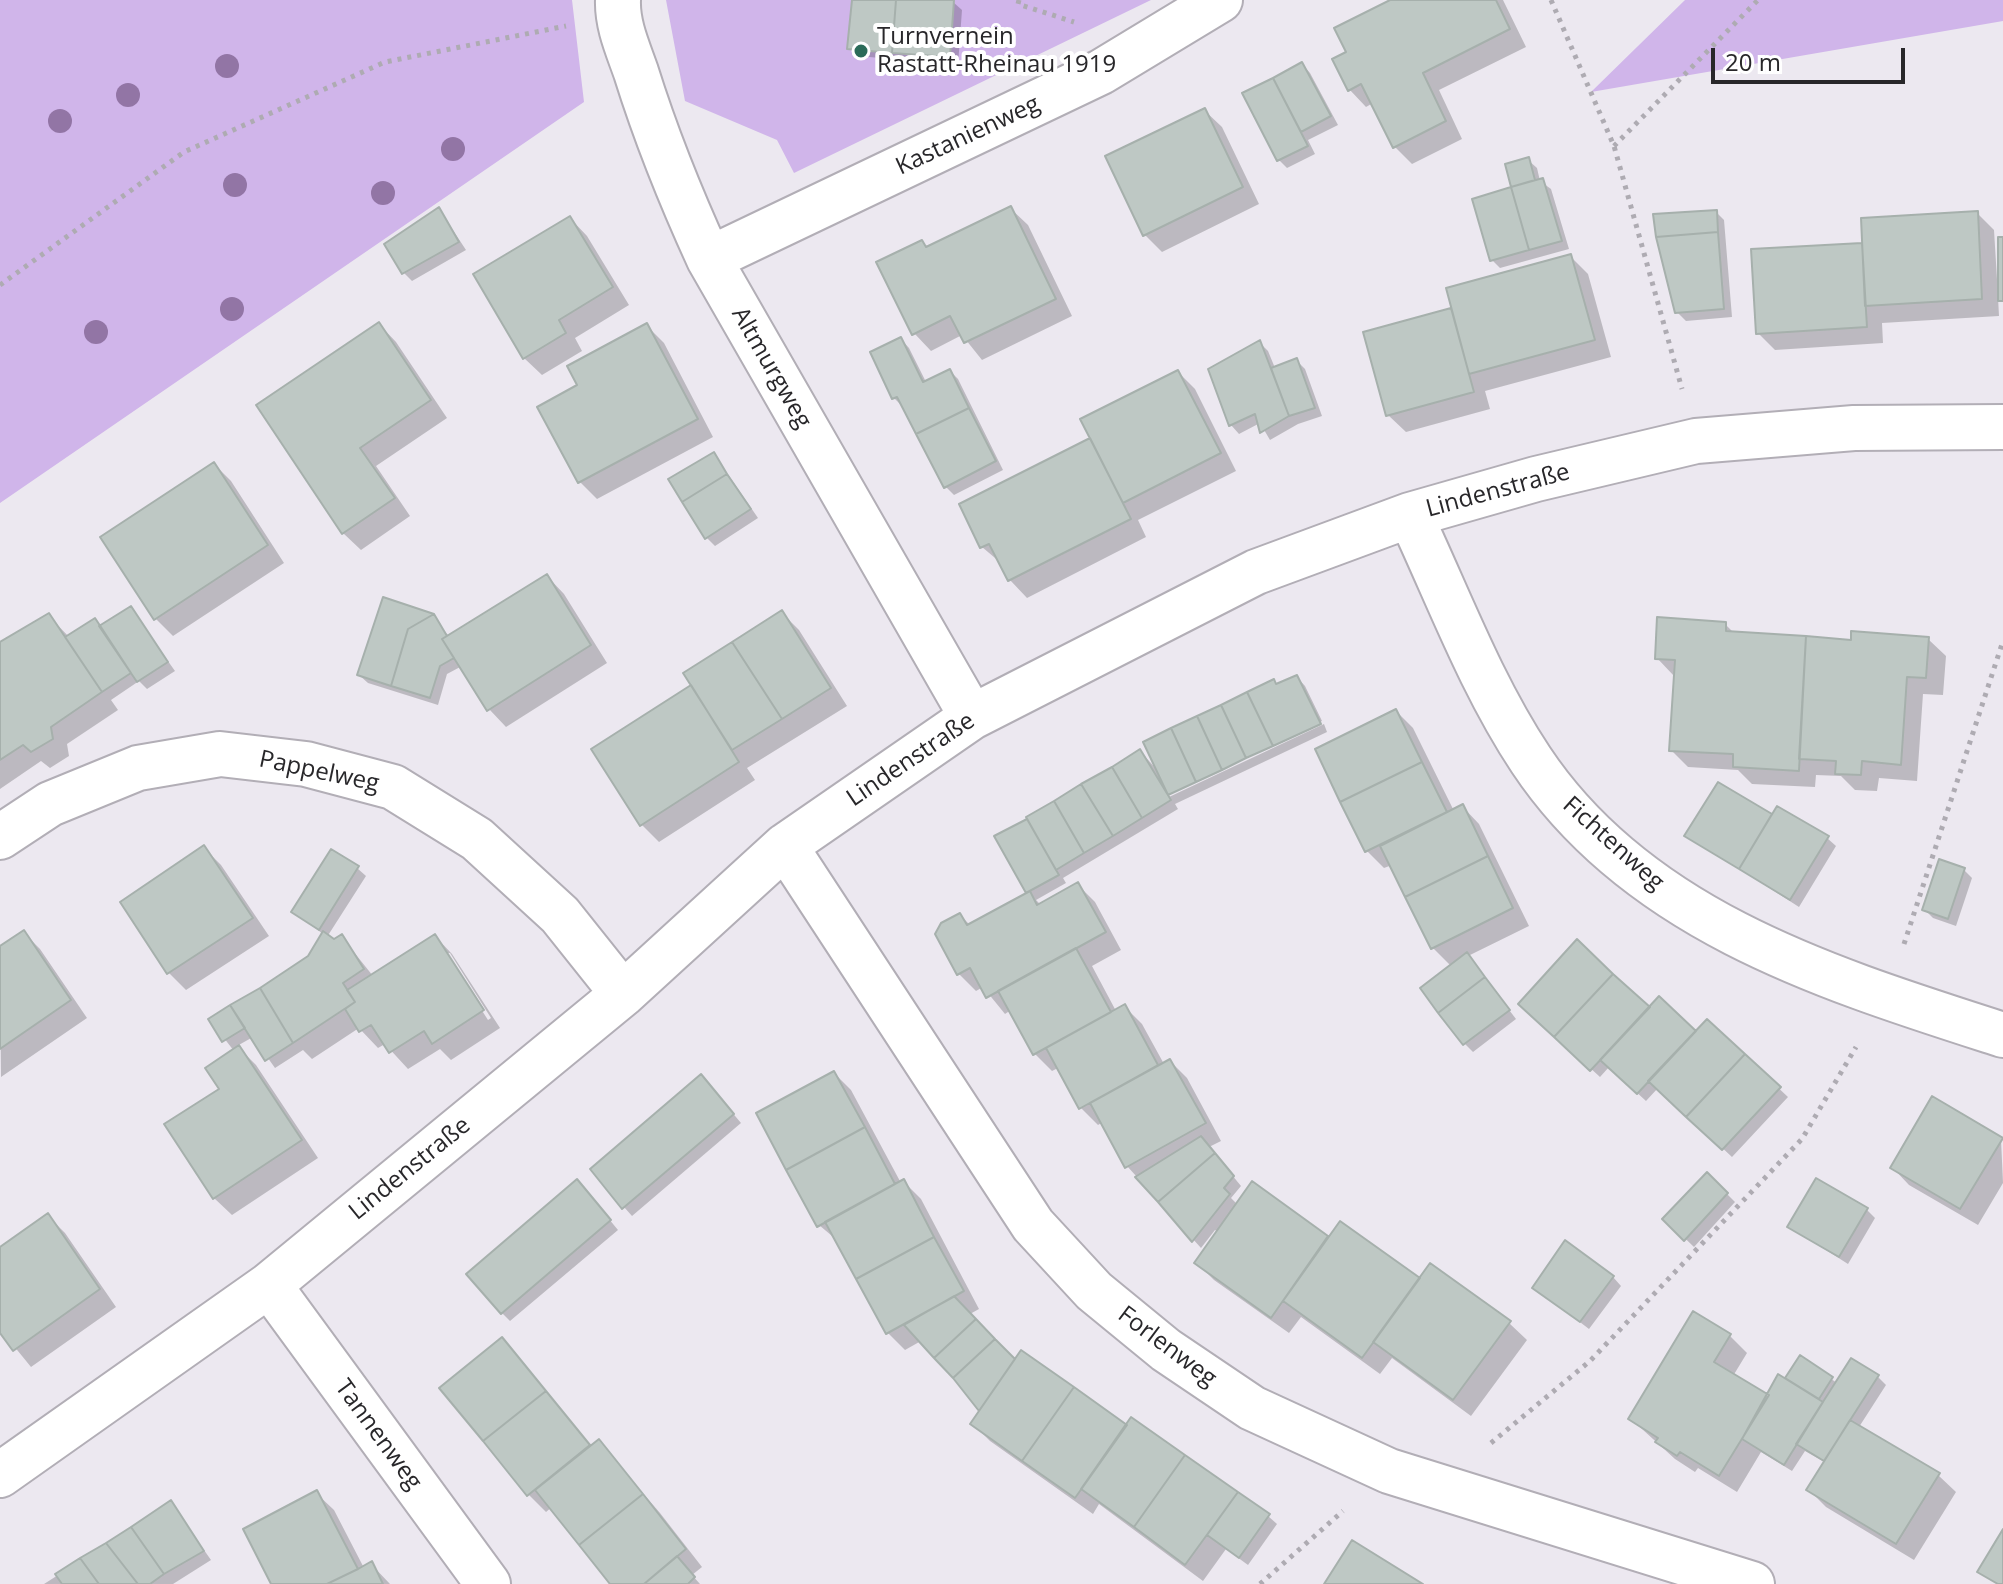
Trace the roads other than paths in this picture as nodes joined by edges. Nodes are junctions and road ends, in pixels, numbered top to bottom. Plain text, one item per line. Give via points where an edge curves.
1 (1220, 0) edge
2 (618, 8) edge
3 (709, 259) junction
4 (2003, 427) edge
5 (1410, 515) junction
6 (972, 717) junction
7 (0, 837) edge
8 (785, 846) junction
9 (623, 994) junction
10 (2003, 1035) edge
11 (269, 1285) junction
12 (0, 1475) edge
13 (488, 1584) edge
14 (1752, 1584) edge

1 - 3 street, Kastanienweg via 1101,72
2 - 3 street, Altmurgweg via 673,181
3 - 6 street, Altmurgweg
4 - 5 street, Lindenstraße via 1854,428 1696,441
5 - 6 street, Lindenstraße via 1256,572
5 - 10 street, Fichtenweg via 1499,706 1531,761 1577,818 1640,874 1708,921 1776,956
6 - 8 street, Lindenstraße
7 - 9 street, Pappelweg via 50,804 138,768 220,754 306,764 393,787 477,839 560,915
8 - 9 street, Lindenstraße
8 - 14 street, Forlenweg via 1033,1225 1094,1291 1166,1350 1252,1408 1389,1471
9 - 11 street, Lindenstraße
11 - 12 street, Lindenstraße
11 - 13 street, Tannenweg

